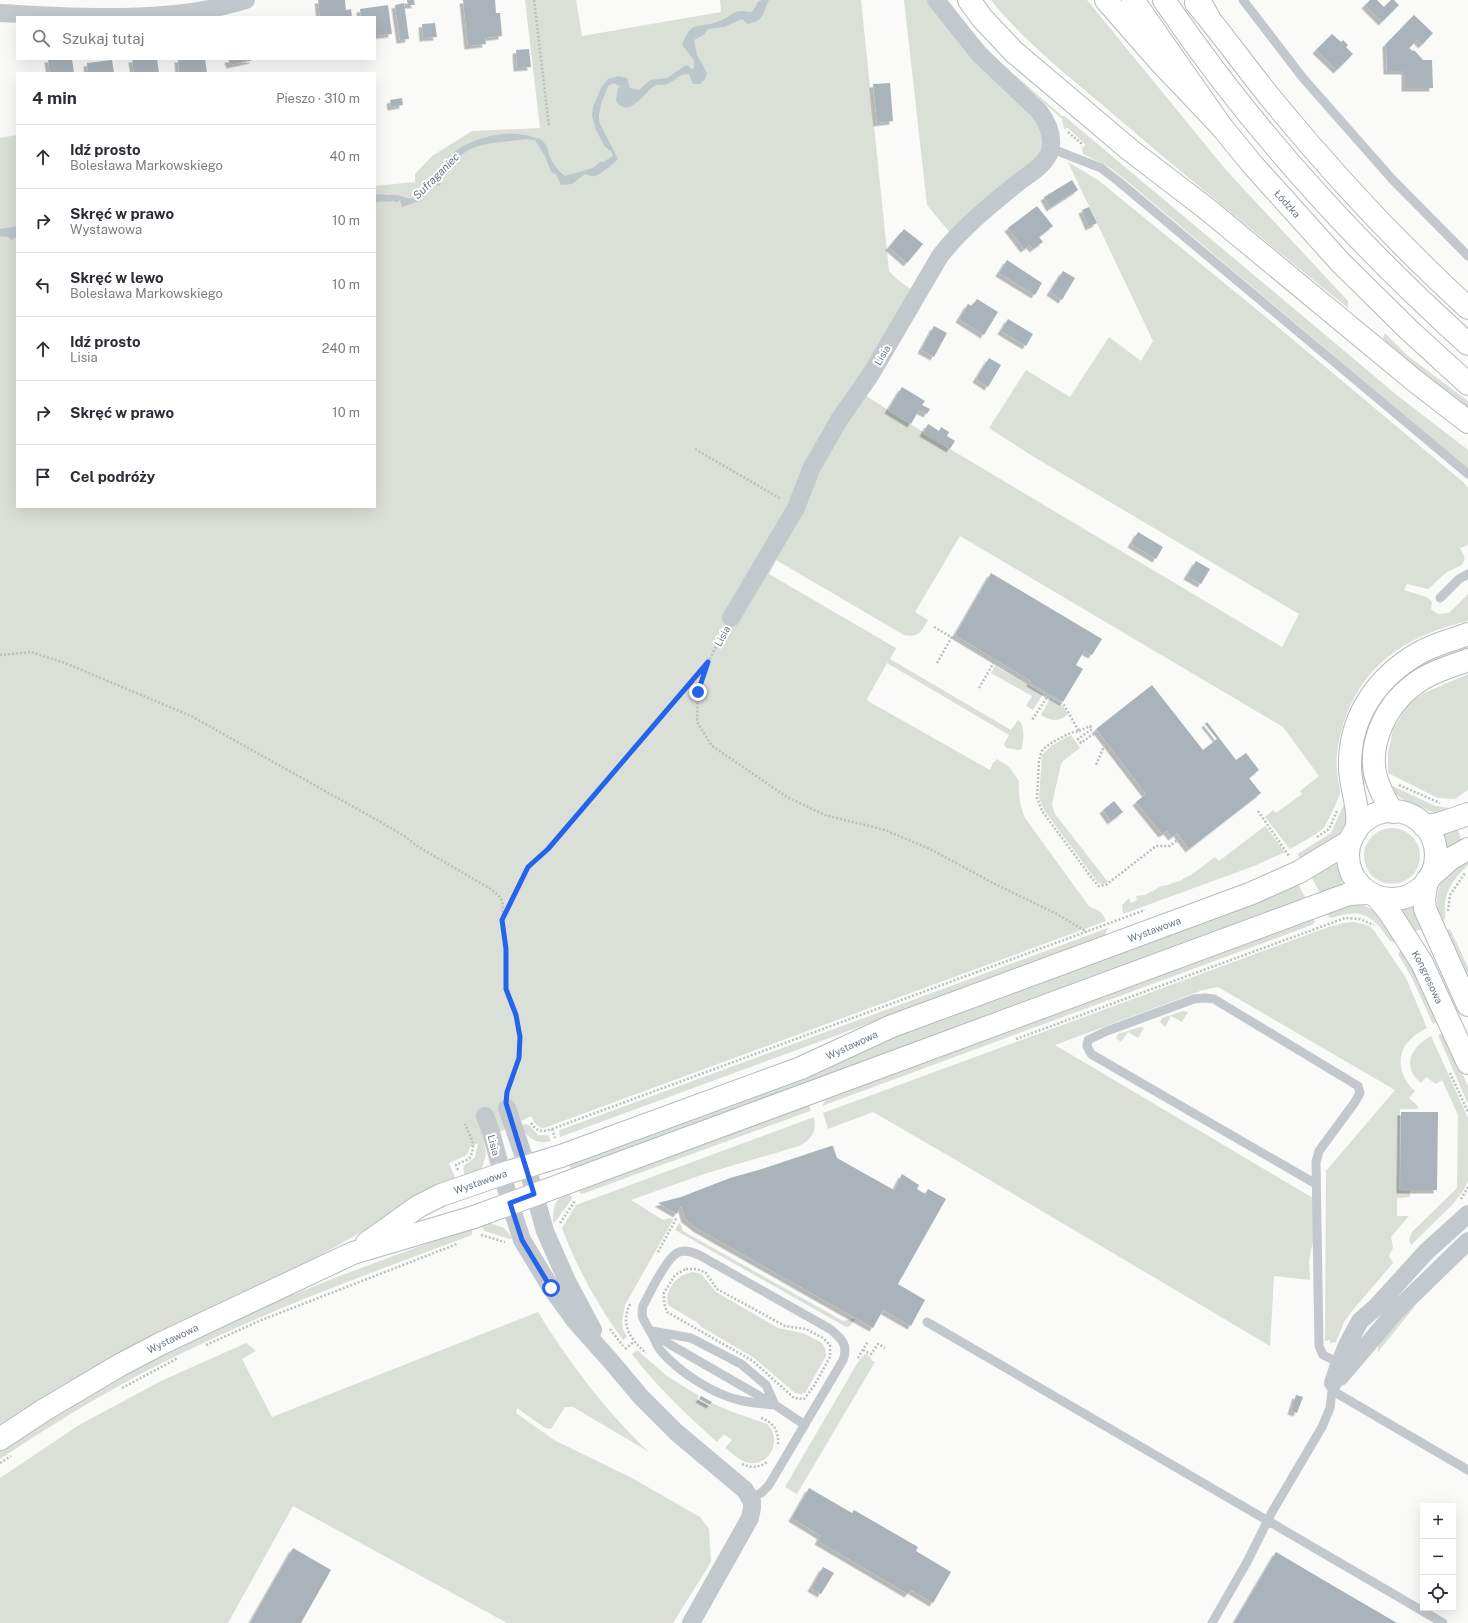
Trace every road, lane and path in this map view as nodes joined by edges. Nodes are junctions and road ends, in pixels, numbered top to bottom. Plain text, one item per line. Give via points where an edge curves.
1 (246, 0) edge
2 (534, 0) edge
3 (936, 0) edge
4 (969, 0) edge
5 (1106, 0) edge
6 (1133, 0) edge
7 (1164, 0) edge
8 (1193, 0) edge
9 (1243, 0) edge
10 (1204, 9) edge
11 (0, 13) edge
12 (549, 126) dead end
13 (1221, 126) junction
14 (1050, 148) junction
15 (1468, 256) edge
16 (1468, 308) edge
17 (1468, 344) edge
18 (1468, 384) edge
19 (1468, 422) edge
20 (695, 449) dead end
21 (1468, 474) edge
22 (796, 508) junction
23 (1468, 574) edge
24 (1440, 598) dead end
25 (731, 618) joint
26 (934, 627) dead end
27 (1468, 634) edge
28 (952, 636) junction
29 (0, 655) edge
30 (708, 662) junction
31 (994, 662) junction
32 (937, 663) dead end
33 (1459, 663) edge
34 (979, 688) dead end
35 (1048, 695) junction
36 (1032, 720) dead end
37 (1079, 731) junction
38 (1096, 765) dead end
39 (1396, 784) dead end
40 (1443, 804) dead end
41 (1339, 805) dead end
42 (1258, 811) dead end
43 (1393, 812) junction
44 (1468, 814) edge
45 (1424, 826) junction
46 (1354, 834) junction
47 (1180, 838) dead end
48 (1316, 838) dead end
49 (1468, 849) edge
50 (1283, 858) dead end
51 (1468, 870) edge
52 (1429, 879) junction
53 (1373, 895) junction
54 (1151, 908) dead end
55 (1450, 917) dead end
56 (502, 920) junction
57 (1323, 926) dead end
58 (1377, 928) dead end
59 (1087, 932) junction
60 (1468, 1005) edge
61 (1468, 1063) edge
62 (507, 1108) joint
63 (485, 1116) dead end
64 (528, 1118) dead end
65 (466, 1124) dead end
66 (552, 1129) junction
67 (556, 1141) dead end
68 (456, 1165) dead end
69 (526, 1166) junction
70 (502, 1174) junction
71 (1316, 1184) junction
72 (534, 1194) junction
73 (577, 1199) dead end
74 (510, 1203) junction
75 (1468, 1214) edge
76 (557, 1226) dead end
77 (479, 1235) dead end
78 (1468, 1242) edge
79 (458, 1243) dead end
80 (512, 1244) dead end
81 (353, 1253) junction
82 (926, 1322) dead end
83 (650, 1331) junction
84 (205, 1346) dead end
85 (885, 1348) dead end
86 (863, 1350) dead end
87 (628, 1354) dead end
88 (185, 1355) dead end
89 (650, 1356) dead end
90 (609, 1358) junction
91 (1344, 1365) junction
92 (814, 1386) joint
93 (1333, 1387) junction
94 (115, 1392) dead end
95 (775, 1405) junction
96 (755, 1416) dead end
97 (805, 1425) junction
98 (6, 1447) edge
99 (776, 1450) dead end
100 (770, 1459) dead end
101 (737, 1461) dead end
102 (0, 1463) edge
103 (1468, 1470) edge
104 (750, 1499) junction
105 (1268, 1520) junction
106 (691, 1623) edge
107 (1212, 1623) edge
108 (1444, 1623) edge

1 - 11 street via 200,11 148,16
2 - 12 path
3 - 14 street via 979,54 1039,111 1050,131
4 - 19 main road via 1014,52 1130,150 1213,214
5 - 13 main road
6 - 13 main road, Łódzka
7 - 17 main road via 1230,92 1321,199 1393,274
8 - 10 main road
9 - 15 lane via 1308,84 1392,179
10 - 16 main road via 1272,100 1341,180
13 - 18 main road, Łódzka via 1341,263 1404,326
14 - 21 lane via 1101,168 1118,181
14 - 22 street, Lisia via 1038,168 1016,184 952,241 940,256 871,374 839,420 811,469
20 - 22 path
22 - 25 street, Lisia
23 - 24 lane via 1459,579
25 - 30 path, Lisia
26 - 28 path
27 - 46 main road via 1420,652 1399,666 1377,686 1363,710 1350,751 1350,780 1356,806
28 - 31 path
28 - 32 path
29 - 56 path via 31,652 65,663 191,716 377,820 489,888 500,896
30 - 56 path, Lisia via 548,849 528,867
30 - 59 path via 698,692 697,722 712,746 787,797 825,815 885,830 930,849
31 - 34 path
31 - 35 path
33 - 43 main road via 1412,686 1393,706 1383,722 1375,748 1375,772 1384,798
35 - 36 path
35 - 37 path via 1064,705
37 - 38 path via 1090,726 1092,729 1078,739 1082,743 1096,732 1105,744
37 - 47 path via 1059,738 1043,749 1039,760 1037,798 1042,811 1094,881 1099,886 1106,885 1156,846 1170,846
39 - 40 path
41 - 48 path via 1329,829
42 - 50 path via 1287,851 1289,855
43 - 45 main road via 1407,814
43 - 46 main road via 1376,815 1361,824
44 - 45 main road via 1439,824
45 - 52 main road via 1434,846 1435,862
46 - 53 main road via 1348,855 1352,873 1359,884
46 - 69 main road, Wystawowa via 1347,843 1299,872 1263,889 892,1026 801,1068 561,1156
49 - 52 main road via 1450,859
51 - 55 path via 1450,896
52 - 53 main road via 1421,888 1405,897 1386,899
52 - 60 main road via 1424,899 1425,909
53 - 61 main road, Kongresowa via 1394,919 1422,963
53 - 72 main road, Wystawowa via 1349,894
54 - 59 path
56 - 62 path via 506,949 506,989 516,1015 520,1037 519,1058 507,1092
57 - 58 path via 1345,918 1353,918 1368,921
59 - 66 path
62 - 69 street
63 - 70 street, Lisia
64 - 66 path via 540,1131
65 - 68 path via 474,1145 473,1150 469,1159
66 - 67 path
69 - 70 main road, Wystawowa
69 - 72 street
70 - 74 street, Lisia
70 - 81 main road, Wystawowa via 441,1195 419,1206
71 - 71 lane via 1319,1151 1355,1102 1360,1093 1358,1086 1214,999 1194,1000 1088,1040 1087,1046 1091,1054
71 - 91 lane via 1319,1346 1323,1355
72 - 74 main road, Wystawowa
72 - 90 street via 545,1231 567,1282
73 - 76 path
74 - 81 main road, Wystawowa via 474,1217
74 - 90 street, Lisia via 522,1240 551,1288 575,1321
75 - 91 street via 1426,1252 1360,1321 1351,1337
77 - 80 path
78 - 91 street
79 - 84 path via 266,1318
81 - 98 main road, Wystawowa via 120,1365 44,1410
82 - 105 lane
83 - 95 lane
83 - 95 lane via 691,1338 741,1364 766,1385
83 - 95 lane via 662,1353 689,1376 726,1396 756,1404
83 - 97 lane via 642,1318 643,1306 667,1263 677,1253 688,1251 830,1329 843,1340 843,1360
85 - 86 path via 878,1344 871,1354
87 - 89 path via 624,1349 634,1342
88 - 94 path
90 - 104 street via 641,1397 676,1432 745,1490
91 - 93 street
92 - 92 path via 830,1358 830,1346 823,1338 806,1329 785,1326 717,1289 706,1273 697,1268 675,1274 664,1294 667,1312 753,1361 794,1398 804,1399
93 - 103 lane
93 - 105 lane via 1330,1408 1322,1427
95 - 97 lane
96 - 99 path via 770,1422 776,1430
97 - 104 lane via 769,1485
98 - 102 path
100 - 101 path via 756,1467 749,1467
104 - 106 street via 752,1508 745,1529
105 - 107 lane via 1248,1562
105 - 108 lane

